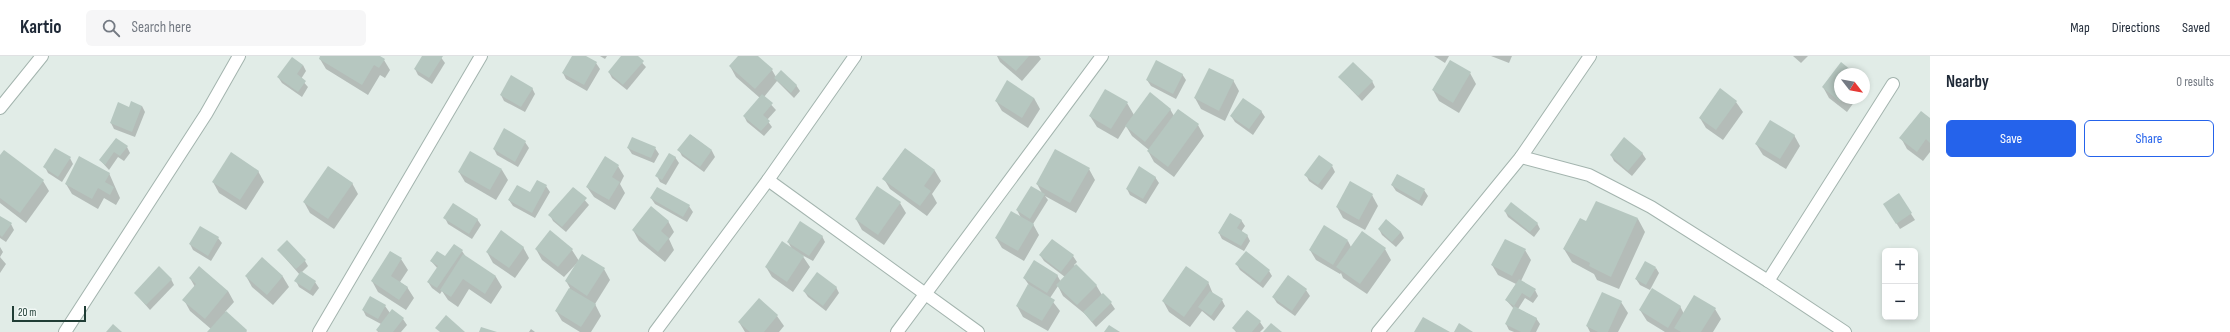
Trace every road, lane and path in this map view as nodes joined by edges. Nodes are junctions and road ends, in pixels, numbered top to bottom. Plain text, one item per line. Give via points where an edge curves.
1 (42, 56) edge
2 (239, 56) edge
3 (481, 56) edge
4 (854, 56) edge
5 (1102, 56) edge
6 (1590, 56) edge
7 (1893, 84) dead end
8 (0, 108) edge
9 (1521, 157) junction
10 (768, 180) junction
11 (1768, 281) junction
12 (926, 294) junction
13 (65, 332) edge
14 (319, 332) edge
15 (655, 332) edge
16 (897, 332) edge
17 (978, 332) edge
18 (1378, 332) edge
19 (1845, 332) edge

1 - 8 street
2 - 13 street via 206,114
3 - 14 street
4 - 10 street
5 - 12 street
6 - 9 street
7 - 11 street
9 - 11 street via 1589,175 1651,207
9 - 18 street
10 - 12 street
10 - 15 street
11 - 19 street
12 - 16 street
12 - 17 street

